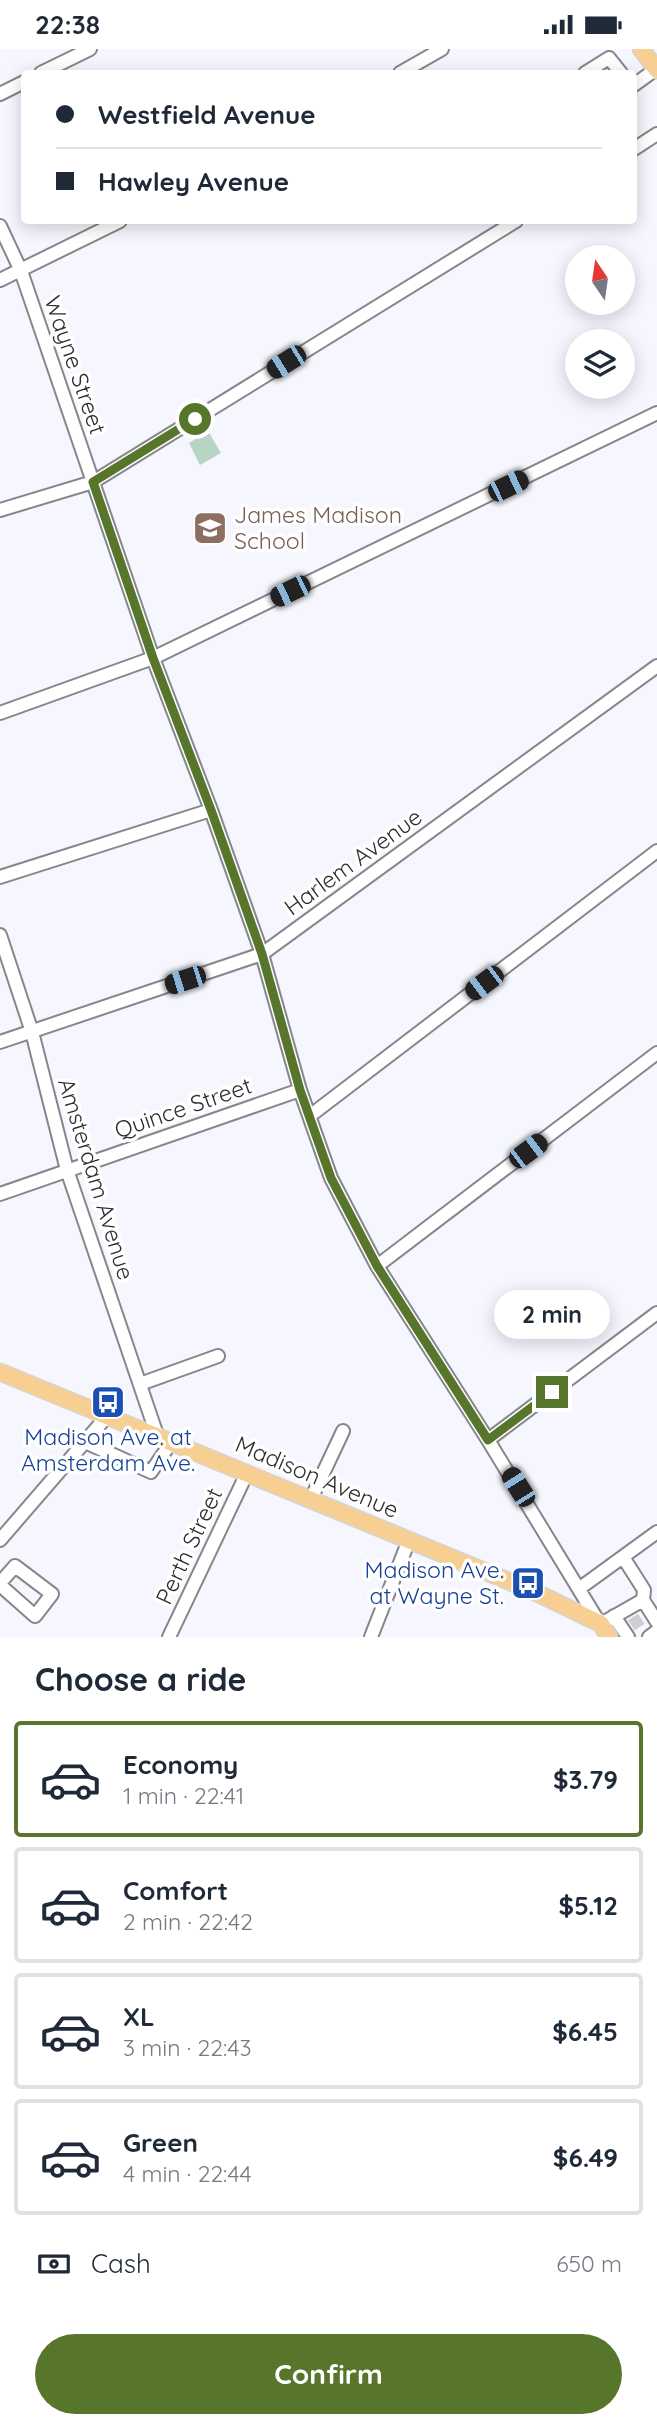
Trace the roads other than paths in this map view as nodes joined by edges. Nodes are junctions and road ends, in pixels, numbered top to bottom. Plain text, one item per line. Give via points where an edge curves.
1 (90, 49) edge
2 (442, 49) edge
3 (641, 49) edge
4 (657, 69) edge
5 (47, 70) edge
6 (405, 70) edge
7 (590, 70) edge
8 (619, 70) edge
9 (637, 83) edge
10 (21, 84) edge
11 (0, 94) edge
12 (657, 134) edge
13 (637, 147) edge
14 (114, 224) edge
15 (511, 224) edge
16 (0, 226) edge
17 (21, 271) junction
18 (0, 280) edge
19 (657, 413) edge
20 (93, 482) junction
21 (0, 510) edge
22 (153, 658) junction
23 (657, 666) edge
24 (0, 713) edge
25 (211, 810) junction
26 (657, 851) edge
27 (0, 877) edge
28 (0, 935) edge
29 (262, 954) junction
30 (32, 1032) junction
31 (0, 1042) edge
32 (657, 1053) edge
33 (300, 1090) junction
34 (311, 1115) junction
35 (68, 1170) junction
36 (0, 1194) edge
37 (377, 1266) junction
38 (657, 1313) edge
39 (218, 1356) dead end
40 (0, 1372) edge
41 (139, 1384) junction
42 (108, 1415) junction
43 (343, 1431) dead end
44 (164, 1438) junction
45 (488, 1440) junction
46 (85, 1442) junction
47 (247, 1473) junction
48 (312, 1499) junction
49 (657, 1532) edge
50 (0, 1540) edge
51 (408, 1540) junction
52 (623, 1557) junction
53 (0, 1584) edge
54 (580, 1588) junction
55 (643, 1600) junction
56 (657, 1622) edge
57 (605, 1629) edge
58 (657, 1631) edge
59 (645, 1634) edge
60 (169, 1637) edge
61 (371, 1637) edge
62 (628, 1637) edge

1 - 5 street
2 - 6 street
3 - 4 main road
4 - 9 street
7 - 8 street via 609,58
10 - 11 street
12 - 13 street
14 - 17 street
15 - 20 street
16 - 17 street, Wayne Street
17 - 18 street
17 - 20 street, Wayne Street
19 - 22 street
20 - 21 street
20 - 22 street, Wayne Street
22 - 24 street
22 - 25 street, Wayne Street
23 - 29 street, Harlem Avenue
25 - 27 street
25 - 29 street, Wayne Street
26 - 34 street
28 - 30 street, Amsterdam Avenue
29 - 30 street, Harlem Avenue
29 - 33 street, Wayne Street
30 - 31 street, Harlem Avenue
30 - 35 street, Amsterdam Avenue
32 - 37 street
33 - 34 street, Wayne Street
33 - 35 street, Quince Street
34 - 37 street, Wayne Street via 331,1178
35 - 36 street, Quince Street
35 - 41 street, Amsterdam Avenue
37 - 45 street, Wayne Street
38 - 45 street
39 - 41 street
40 - 42 main road, Madison Avenue
41 - 44 street, Amsterdam Avenue
42 - 44 main road, Madison Avenue
42 - 46 street
43 - 48 street
44 - 46 street via 151,1472
44 - 47 main road, Madison Avenue
45 - 54 street, Wayne Street
46 - 50 street
47 - 48 main road, Madison Avenue
47 - 60 street, Perth Street
48 - 51 main road, Madison Avenue
49 - 52 street
51 - 57 main road, Madison Avenue via 535,1592
51 - 61 street
52 - 54 street
52 - 55 street via 644,1590
53 - 53 street via 35,1616 52,1594 15,1566
54 - 57 street, Wayne Street
55 - 56 street
55 - 57 street
57 - 62 street, Wayne Street
58 - 59 street

